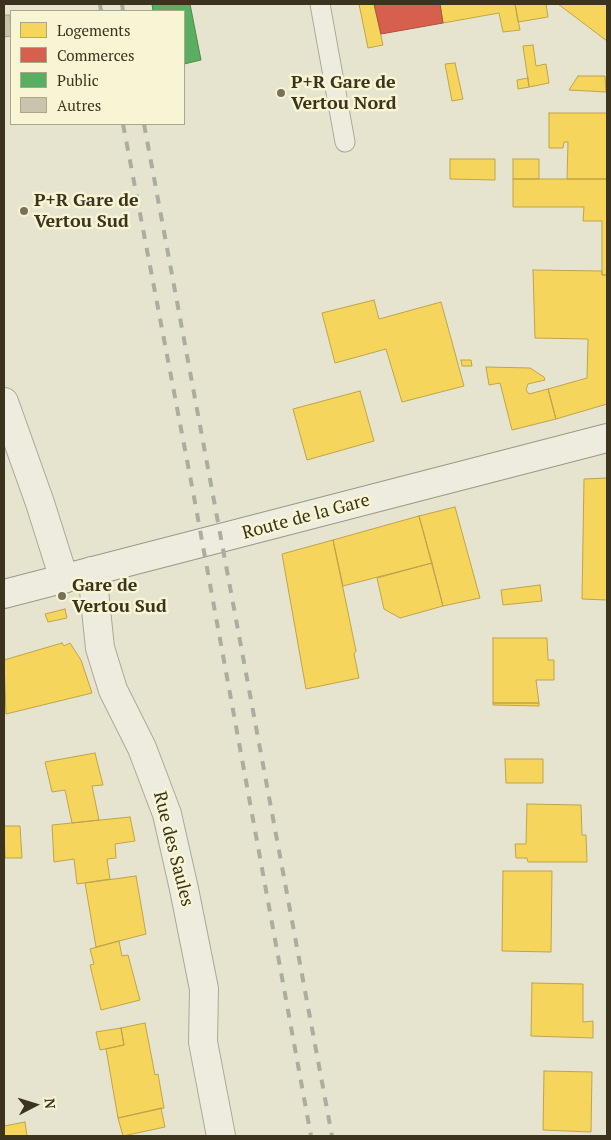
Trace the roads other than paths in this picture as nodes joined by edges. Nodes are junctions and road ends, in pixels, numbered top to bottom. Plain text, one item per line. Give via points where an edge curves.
1 (320, 4) edge
2 (345, 142) dead end
3 (4, 402) edge
4 (607, 438) edge
5 (92, 571) junction
6 (64, 579) junction
7 (4, 594) edge
8 (221, 1136) edge

1 - 2 lane
3 - 6 street
4 - 5 street, Route de la Gare
5 - 6 street, Route de la Gare
5 - 8 street, Rue des Saules via 100,648 113,690 142,748 167,814 204,989 203,1042
6 - 7 street, Route de la Gare

